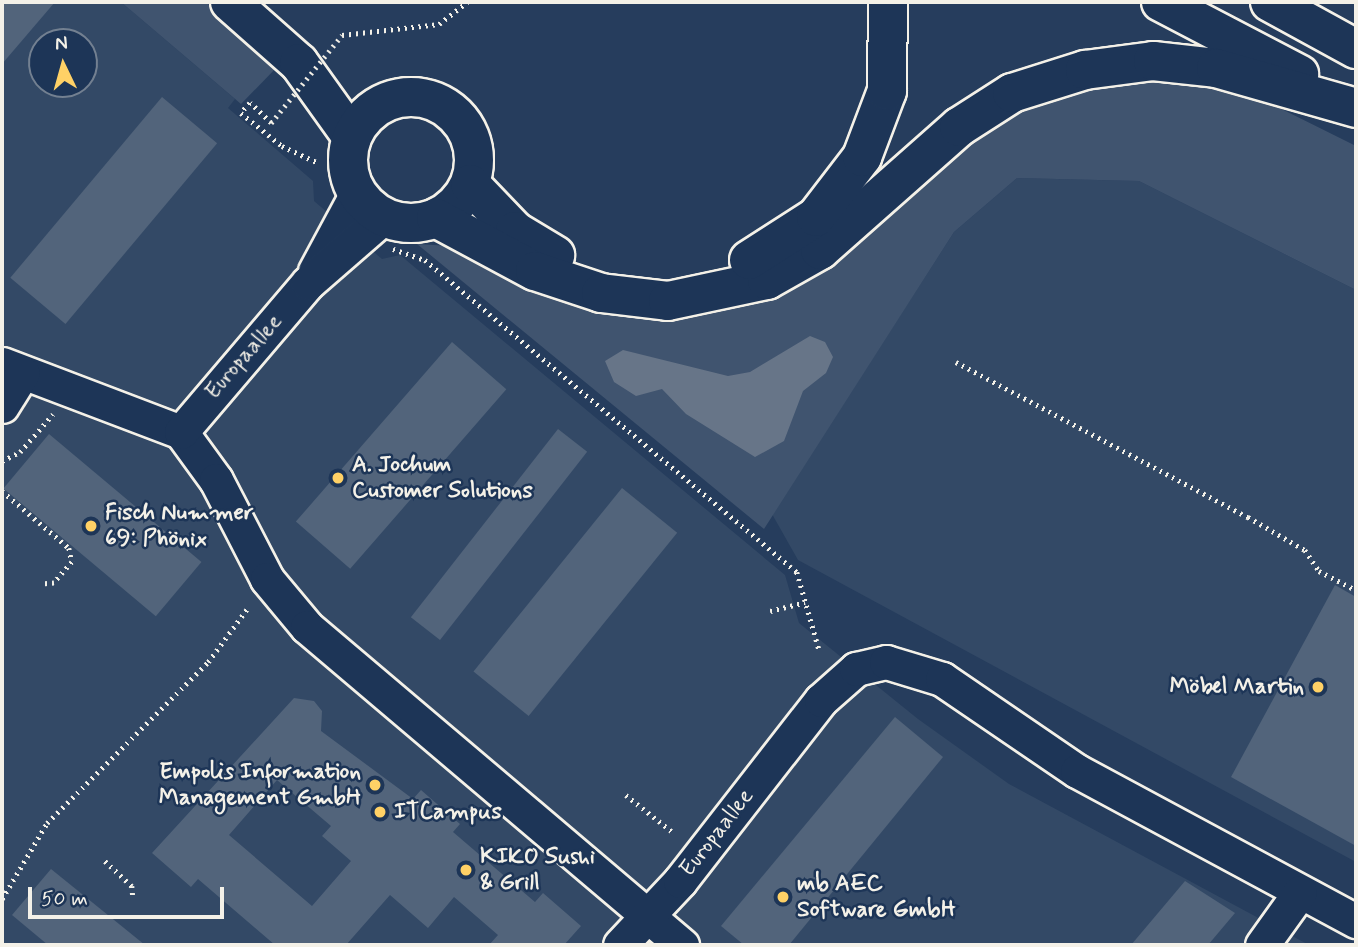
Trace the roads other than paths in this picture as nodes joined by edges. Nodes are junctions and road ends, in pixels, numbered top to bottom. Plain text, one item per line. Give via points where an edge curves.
1 (230, 2) edge
2 (888, 2) edge
3 (1161, 2) edge
4 (1270, 2) edge
5 (1356, 49) edge
6 (299, 63) junction
7 (377, 105) junction
8 (1356, 107) edge
9 (352, 137) junction
10 (470, 184) junction
11 (436, 218) junction
12 (373, 221) junction
13 (12, 368) edge
14 (2, 406) edge
15 (181, 432) junction
16 (1300, 892) junction
17 (647, 914) junction
18 (1356, 921) edge
19 (620, 945) edge
20 (682, 945) edge
21 (1262, 945) edge

1 - 6 main road
2 - 10 main road via 887,92 862,158 816,217 765,253 697,275 622,275 543,251
3 - 8 main road
4 - 5 main road
6 - 7 main road
6 - 9 main road
7 - 9 main road
7 - 10 main road via 417,96 454,113 473,146
8 - 11 main road via 1216,68 1153,61 1085,70 1012,93 958,127 820,250 766,280 668,301 601,293 535,271
9 - 12 main road via 347,156
10 - 11 main road
11 - 12 main road
12 - 15 street, Europaallee via 308,283
13 - 14 street
13 - 15 street
15 - 17 street via 220,488 267,579 307,627
16 - 17 street, Europaallee via 1077,771 942,679 886,662 856,669 839,681
16 - 18 street, Europaallee
16 - 21 street
17 - 19 street, Europaallee
17 - 20 street

